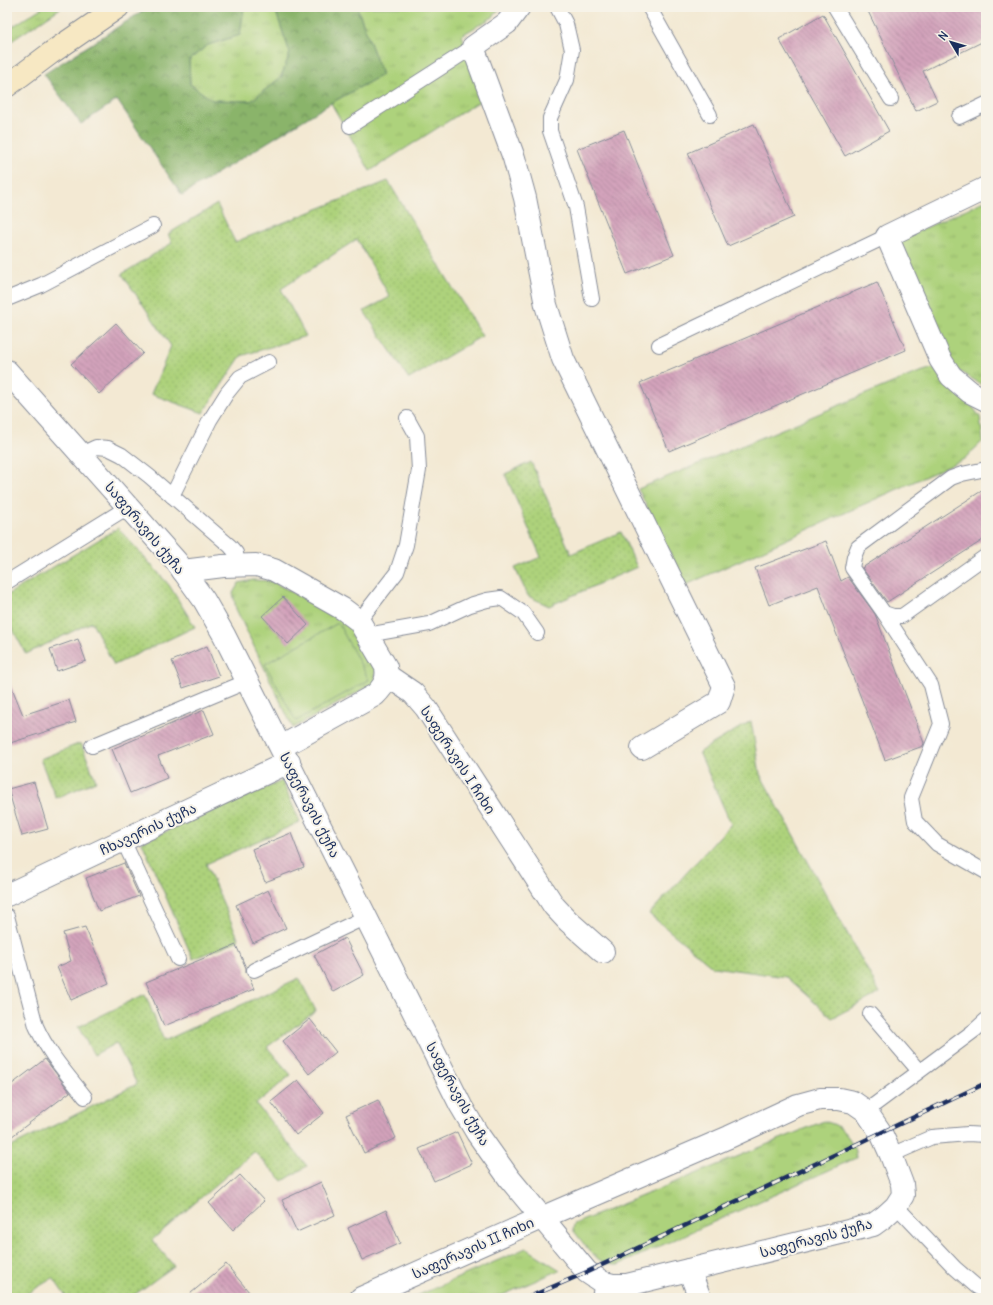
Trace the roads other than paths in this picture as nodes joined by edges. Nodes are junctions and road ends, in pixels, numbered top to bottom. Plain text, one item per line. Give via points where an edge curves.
1 (118, 7) edge
2 (519, 7) edge
3 (557, 7) edge
4 (649, 7) edge
5 (835, 7) edge
6 (473, 47) junction
7 (7, 86) edge
8 (891, 100) dead end
9 (986, 104) edge
10 (710, 115) dead end
11 (959, 117) dead end
12 (350, 126) dead end
13 (986, 188) edge
14 (153, 226) dead end
15 (887, 236) junction
16 (7, 299) edge
17 (592, 299) dead end
18 (659, 345) dead end
19 (269, 362) dead end
20 (7, 371) edge
21 (986, 400) edge
22 (407, 418) dead end
23 (81, 454) junction
24 (986, 469) edge
25 (172, 496) junction
26 (128, 508) junction
27 (986, 556) edge
28 (237, 566) junction
29 (183, 571) junction
30 (7, 582) edge
31 (884, 613) junction
32 (363, 628) junction
33 (537, 633) dead end
34 (388, 676) junction
35 (248, 681) junction
36 (92, 746) dead end
37 (642, 748) dead end
38 (285, 755) junction
39 (123, 840) junction
40 (986, 871) edge
41 (7, 895) edge
42 (7, 916) edge
43 (366, 917) junction
44 (603, 952) dead end
45 (178, 959) dead end
46 (254, 970) dead end
47 (870, 1014) dead end
48 (986, 1020) edge
49 (919, 1071) junction
50 (85, 1097) dead end
51 (866, 1111) junction
52 (986, 1126) edge
53 (968, 1134) junction
54 (986, 1134) edge
55 (891, 1155) junction
56 (896, 1206) junction
57 (541, 1218) junction
58 (689, 1270) junction
59 (600, 1290) edge
60 (986, 1292) edge
61 (361, 1298) edge
62 (700, 1298) edge

1 - 7 main road
2 - 6 street via 507,23
3 - 17 lane via 566,24 572,50 568,80 550,118 550,131 576,207
4 - 10 lane
5 - 8 lane
6 - 12 lane
6 - 37 street via 514,158 525,198 546,305 562,359 724,686 719,702
9 - 11 lane
13 - 15 street
14 - 16 lane via 41,285
15 - 18 lane
15 - 21 street via 940,359 951,376 970,392
19 - 25 lane via 240,377 227,393 210,420
20 - 23 street, საფერავის ქუჩა
22 - 32 lane via 417,436 418,470 406,545 397,572
23 - 25 lane via 96,447 108,448 122,455
23 - 26 street, საფერავის ქუჩა
24 - 31 lane via 951,478 858,547 852,568
25 - 28 lane via 230,546 236,553
26 - 29 street, საფერავის ქუჩა
26 - 30 lane
27 - 31 lane via 902,616
28 - 29 street
28 - 32 street via 256,565 274,570 343,609
29 - 35 street, საფერავის ქუჩა via 204,600
31 - 40 lane via 931,685 941,724 911,798 915,821 937,844
32 - 33 lane via 429,624 470,605 501,598 523,613
32 - 34 street via 386,667
34 - 38 street via 375,695
34 - 44 street, საფერავის I ჩიხი via 413,693 426,708 554,906
35 - 36 lane
35 - 38 street, საფერავის ქუჩა
38 - 39 street, ჩხავერის ქუჩა
38 - 43 street, საფერავის ქუჩა
39 - 41 street, ჩხავერის ქუჩა
39 - 45 lane
42 - 50 lane via 36,1026 59,1066
43 - 46 lane
43 - 57 street, საფერავის ქუჩა via 461,1106 509,1178
47 - 49 lane
48 - 49 lane
49 - 51 lane
51 - 55 street, საფერავის ქუჩა via 881,1133
51 - 57 street, საფერავის ქუჩა via 853,1102 839,1100 820,1099 798,1105
52 - 53 lane
53 - 54 lane
53 - 55 lane via 932,1137
55 - 56 street, საფერავის ქუჩა via 902,1184 903,1195
56 - 58 street, საფერავის ქუჩა via 873,1225
56 - 60 lane via 955,1268
57 - 59 street
57 - 61 street, საფერავის II ჩიხი
58 - 59 street, საფერავის ქუჩა via 627,1285 613,1285
58 - 62 street

